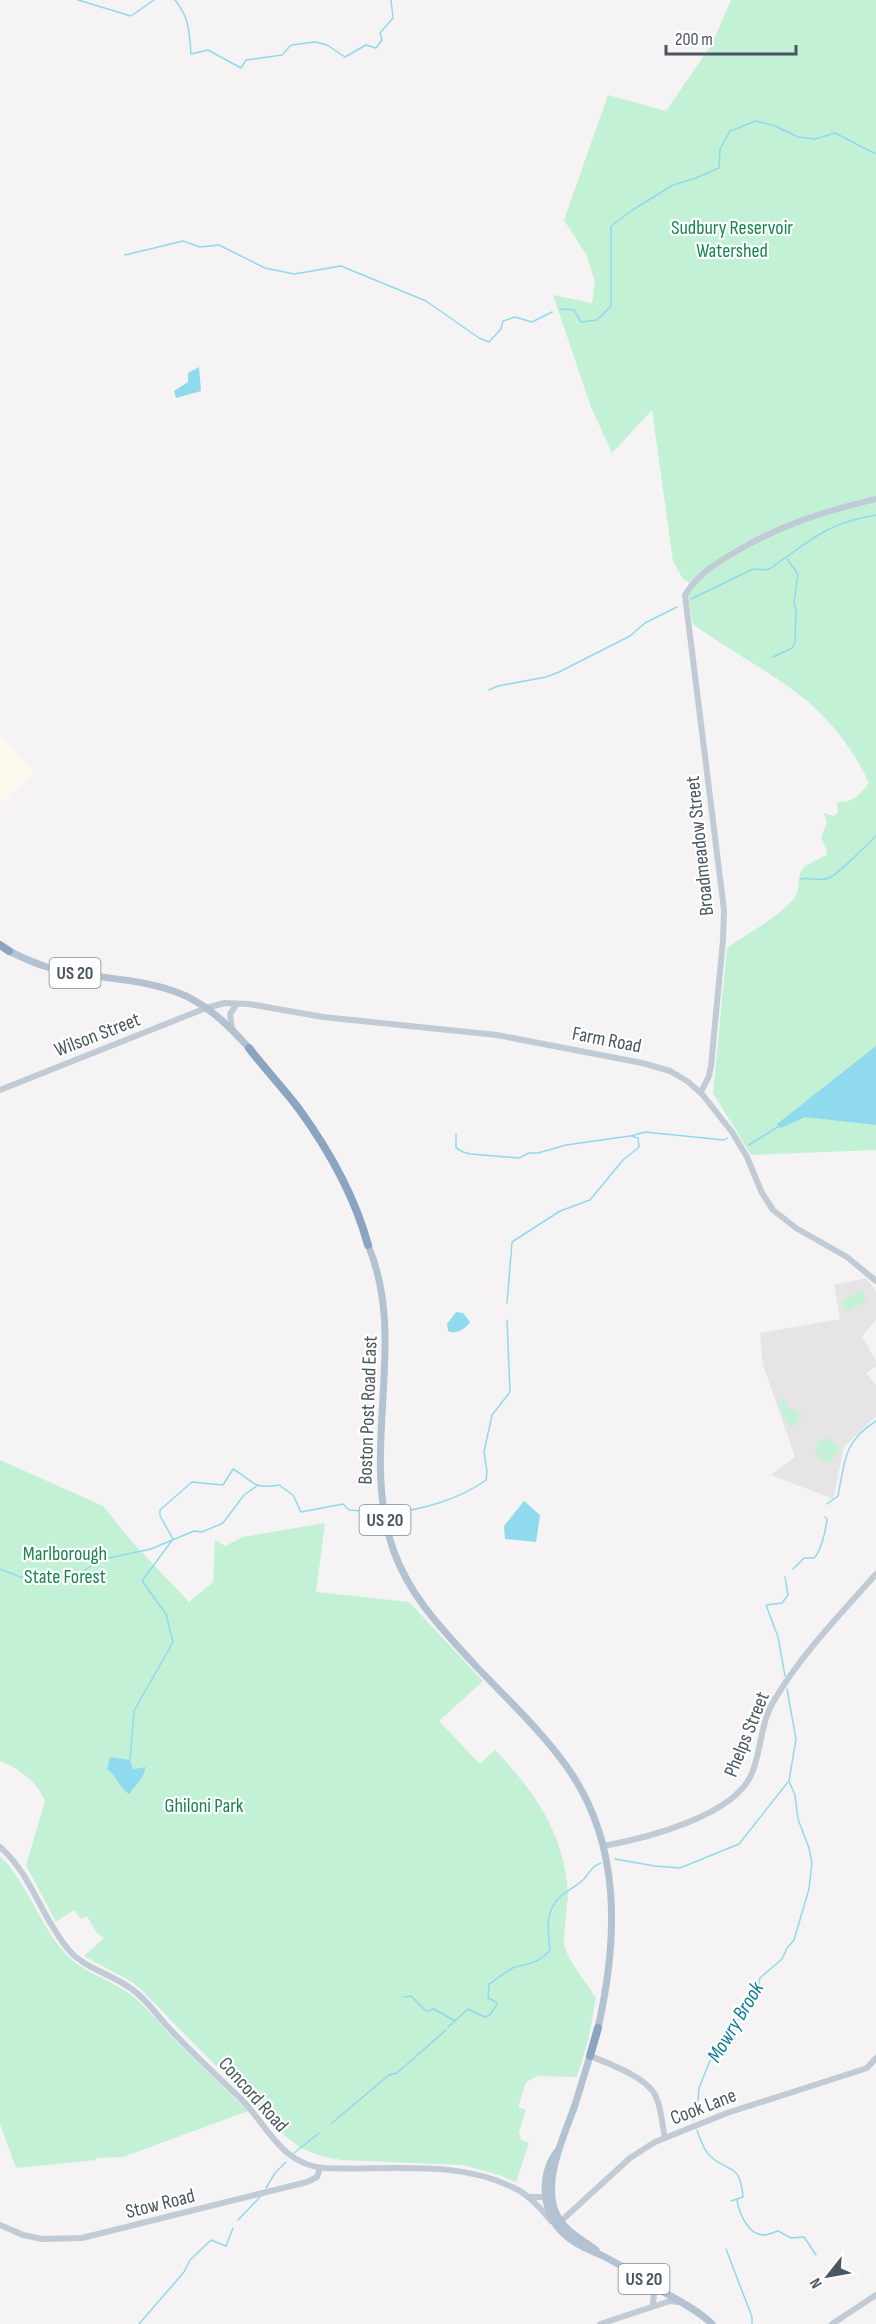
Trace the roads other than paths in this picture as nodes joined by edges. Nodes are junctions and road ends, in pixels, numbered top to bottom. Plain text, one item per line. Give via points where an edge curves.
1 (876, 499) edge
2 (0, 945) edge
3 (9, 951) joint
4 (237, 1004) junction
5 (206, 1008) junction
6 (232, 1029) junction
7 (249, 1048) joint
8 (0, 1090) edge
9 (700, 1092) junction
10 (369, 1245) joint
11 (876, 1281) edge
12 (876, 1574) edge
13 (604, 1846) junction
14 (0, 1847) edge
15 (598, 2028) joint
16 (590, 2056) junction
17 (876, 2059) edge
18 (665, 2138) junction
19 (320, 2168) junction
20 (529, 2197) junction
21 (548, 2200) junction
22 (535, 2203) junction
23 (0, 2225) edge
24 (560, 2225) junction
25 (639, 2277) junction
26 (666, 2293) junction
27 (876, 2295) edge
28 (684, 2304) junction
29 (655, 2305) junction
30 (600, 2324) edge
31 (712, 2324) edge
32 (832, 2324) edge

1 - 9 street, Broadmeadow Street via 774,530 707,570 685,595 724,910 710,1076
2 - 3 highway, Boston Post Road East / US 20
3 - 5 main road, Boston Post Road East / US 20 via 46,967 167,989
4 - 5 street, Farm Road
4 - 6 street via 230,1014
4 - 9 street, Farm Road via 519,1038 661,1068
5 - 6 main road, Boston Post Road East / US 20
5 - 8 street, Wilson Street
6 - 7 main road, Boston Post Road East / US 20
7 - 10 highway, Boston Post Road East / US 20 via 315,1133 344,1184
9 - 11 street, Farm Road via 738,1140 773,1210 847,1257
10 - 13 main road, Boston Post Road East / US 20 via 385,1304 380,1480 385,1519 396,1556 430,1616 568,1768 589,1802
12 - 13 street, Phelps Street via 820,1638 774,1701 762,1728 751,1775 740,1792 690,1821
13 - 15 main road, Boston Post Road East / US 20 via 612,1915
14 - 19 street, Concord Road via 21,1868 57,1934 75,1957 135,1990 244,2102 285,2153
15 - 16 highway, Boston Post Road East / US 20
16 - 18 street via 636,2078 653,2091
16 - 21 main road, Boston Post Road East / US 20 via 559,2149
17 - 18 street, Cook Lane via 858,2072 737,2110
18 - 24 street, Cook Lane via 630,2158
19 - 20 street, Concord Road via 461,2171 508,2185
19 - 23 street, Stow Road via 317,2177 307,2182 91,2237 42,2239
20 - 21 street
20 - 22 street, Concord Road
21 - 22 street
21 - 24 main road, US 20
22 - 24 street, Concord Road
24 - 25 main road, US 20
25 - 26 main road, US 20
25 - 29 street via 654,2293
26 - 28 main road, US 20
26 - 29 street
27 - 32 street
28 - 29 street via 670,2301
28 - 31 main road, US 20
29 - 30 street

